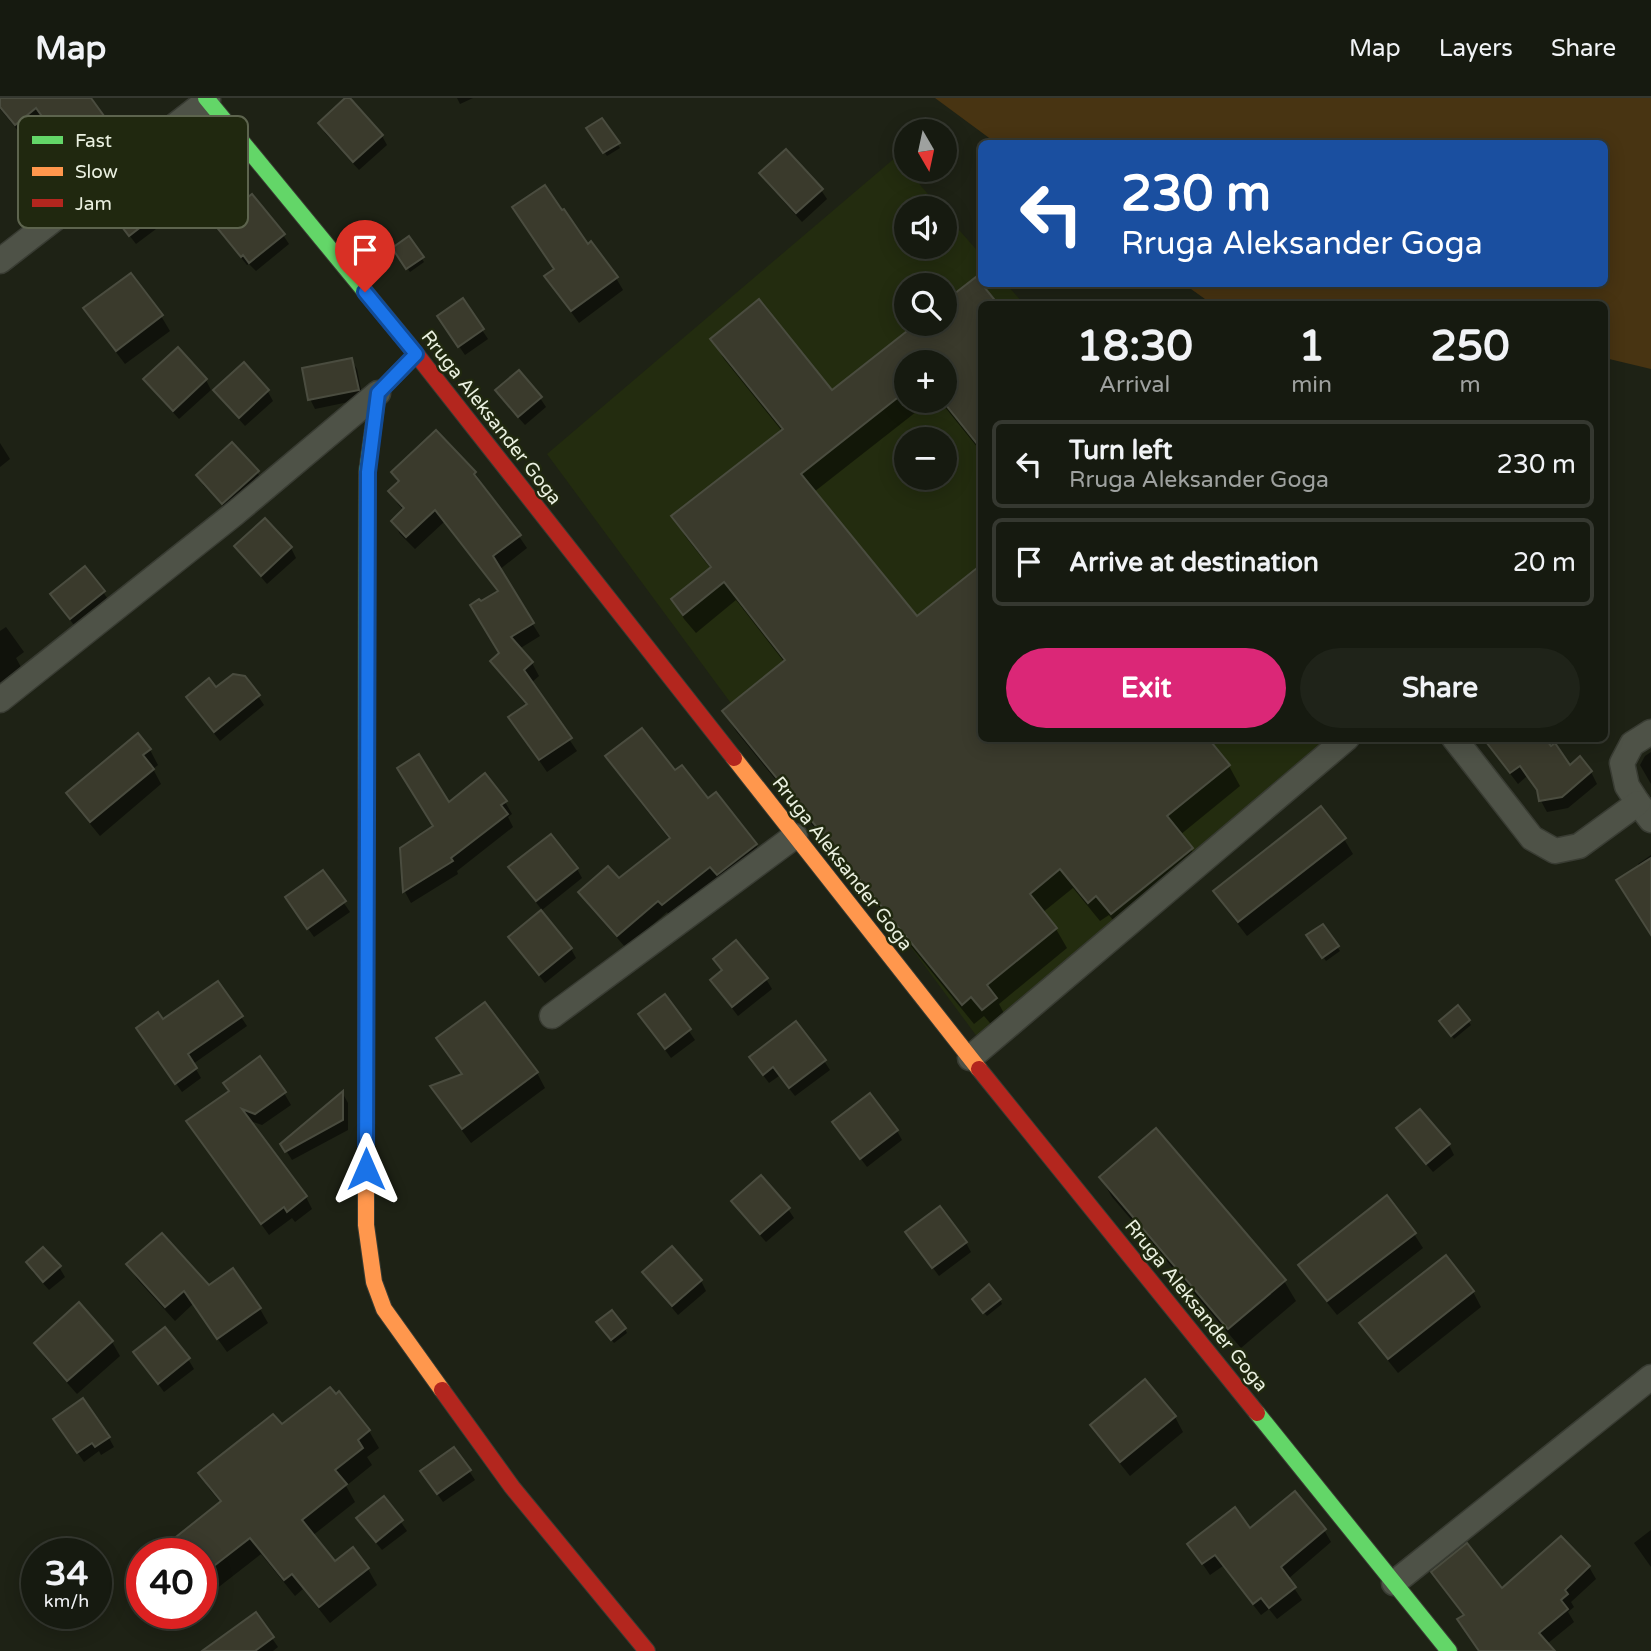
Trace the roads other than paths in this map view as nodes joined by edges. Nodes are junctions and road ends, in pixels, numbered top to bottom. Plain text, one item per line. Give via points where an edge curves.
1 (207, 99) edge
2 (185, 116) edge
3 (221, 116) edge
4 (248, 149) edge
5 (42, 228) edge
6 (0, 261) edge
7 (416, 354) junction
8 (378, 393) junction
9 (0, 700) edge
10 (1651, 732) edge
11 (1342, 742) edge
12 (1457, 742) edge
13 (1644, 812) edge
14 (795, 836) junction
15 (552, 1016) dead end
16 (970, 1058) junction
17 (1651, 1377) edge
18 (1394, 1583) junction
19 (647, 1651) edge
20 (1449, 1651) edge

1 - 2 street
1 - 3 main road, Rruga Aleksander Goga
4 - 7 main road, Rruga Aleksander Goga
5 - 6 street
7 - 8 main road
7 - 14 main road, Rruga Aleksander Goga
8 - 9 street
8 - 19 main road via 367,500 366,1225 374,1282 384,1309 512,1487
10 - 13 street via 1632,744 1622,763 1627,786
11 - 16 street
12 - 13 street via 1532,838 1555,851 1579,846
14 - 15 street
14 - 16 main road, Rruga Aleksander Goga
16 - 18 main road, Rruga Aleksander Goga
17 - 18 street
18 - 20 main road, Rruga Aleksander Goga

